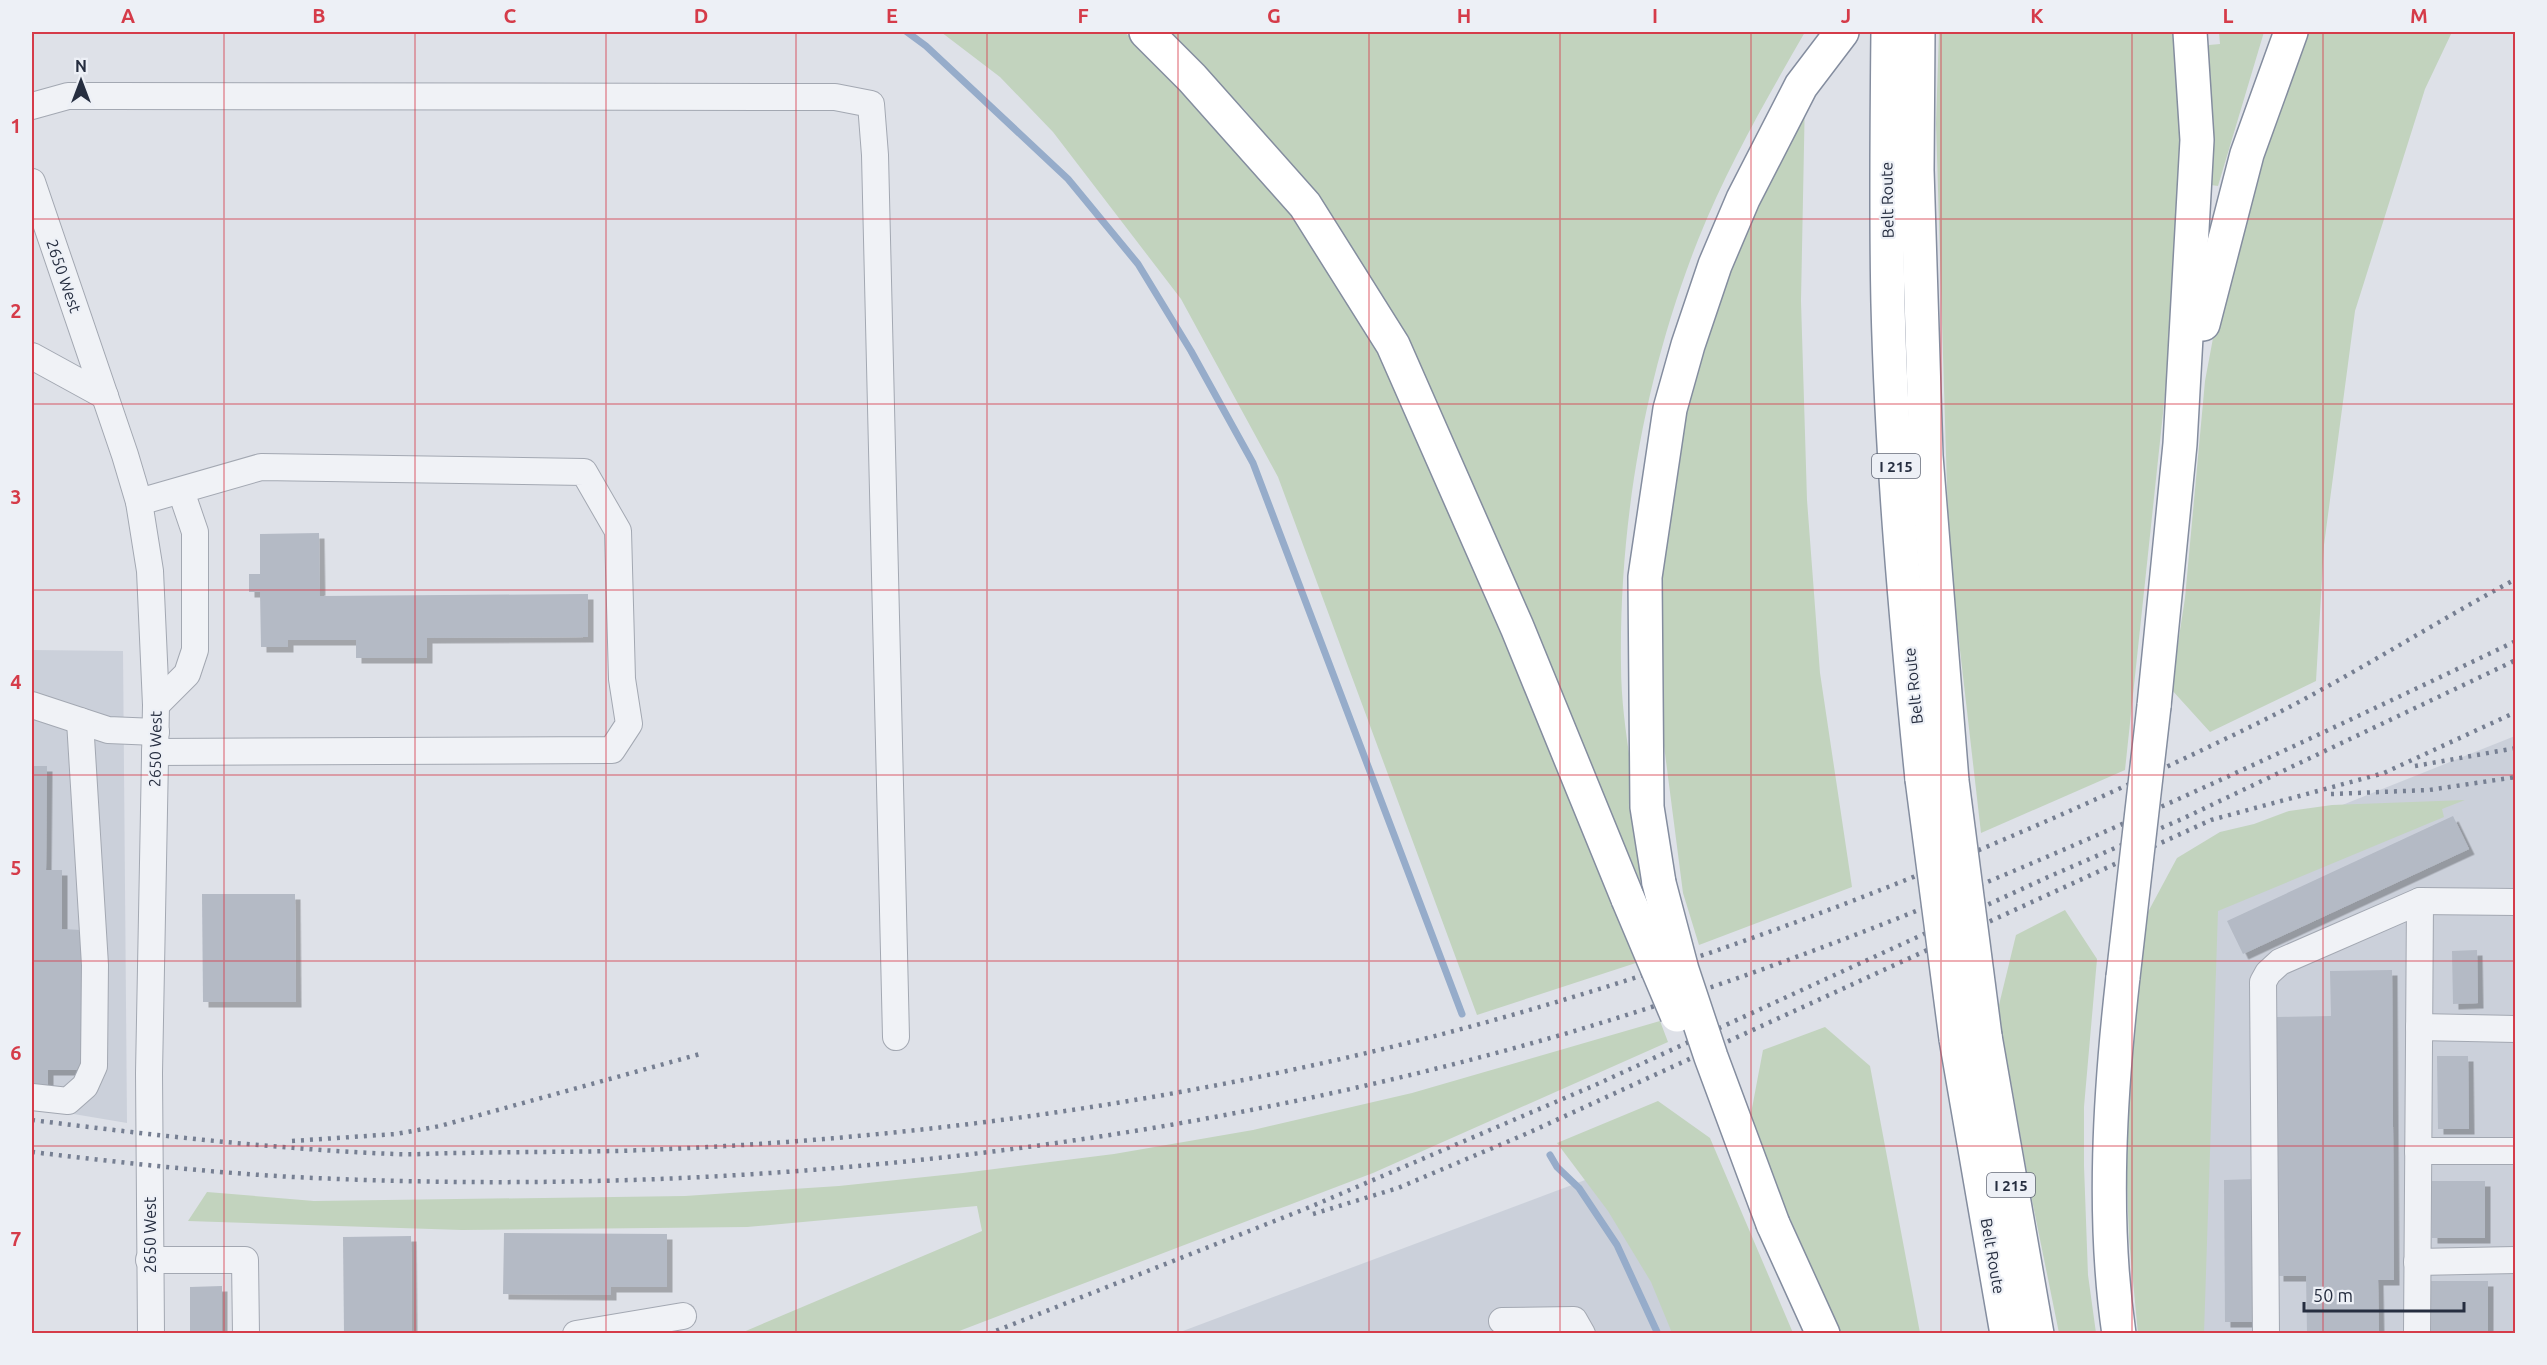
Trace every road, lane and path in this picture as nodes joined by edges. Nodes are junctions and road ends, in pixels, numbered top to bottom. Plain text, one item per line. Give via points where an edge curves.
1 (1146, 32) edge
2 (1842, 32) edge
3 (1888, 32) edge
4 (1918, 32) edge
5 (2190, 32) edge
6 (2290, 32) edge
7 (32, 106) edge
8 (32, 182) edge
9 (32, 356) edge
10 (105, 396) junction
11 (2180, 444) junction
12 (181, 491) junction
13 (139, 502) junction
14 (32, 705) edge
15 (156, 705) junction
16 (80, 721) junction
17 (155, 742) junction
18 (1937, 780) junction
19 (2420, 901) junction
20 (2516, 902) edge
21 (2419, 1027) junction
22 (2516, 1029) edge
23 (897, 1037) dead end
24 (1970, 1038) junction
25 (32, 1097) edge
26 (2418, 1151) junction
27 (2516, 1151) edge
28 (1773, 1224) junction
29 (149, 1260) junction
30 (2516, 1260) edge
31 (2417, 1262) junction
32 (683, 1316) dead end
33 (1502, 1321) dead end
34 (152, 1334) edge
35 (246, 1334) edge
36 (576, 1334) edge
37 (1582, 1334) edge
38 (1822, 1334) edge
39 (2007, 1334) edge
40 (2037, 1334) edge
41 (2119, 1334) edge
42 (2266, 1334) edge
43 (2417, 1334) edge

1 - 28 highway, bridge via 1305,205 1393,345 1517,627 1700,1070
2 - 28 highway, bridge via 1801,87 1743,199 1715,265 1670,410 1645,577 1647,807 1659,883 1707,1046
3 - 18 highway, Belt Route / I 215 via 1888,304 1895,456 1906,613
4 - 18 highway, Belt Route / I 215 via 1917,170
5 - 11 highway via 2197,140
6 - 11 highway via 2229,218 2209,293
7 - 23 street via 68,96 835,97 871,104
8 - 10 street, 2650 West
9 - 10 street
10 - 13 street, 2650 West
11 - 41 highway, bridge via 2116,1034 2111,1210 2113,1294
12 - 13 street
12 - 15 street via 195,532 195,650 187,674
12 - 17 street via 261,467 584,472 618,531 622,679 629,724 612,750
13 - 15 street, 2650 West via 150,571
14 - 16 street
15 - 17 street, 2650 West
16 - 17 street
16 - 25 street via 95,966 94,1066 86,1086 68,1101
17 - 29 street, 2650 West
18 - 24 highway, Belt Route / I 215, bridge
19 - 20 street
19 - 21 street
19 - 42 street via 2280,962 2263,982
21 - 22 street
21 - 26 street
24 - 39 highway, Belt Route / I 215
24 - 40 highway, Belt Route / I 215
26 - 27 street
26 - 31 street
28 - 38 highway
29 - 34 street, 2650 West
29 - 35 street via 245,1260
30 - 31 street
31 - 43 street
32 - 36 street
33 - 37 street via 1574,1320

